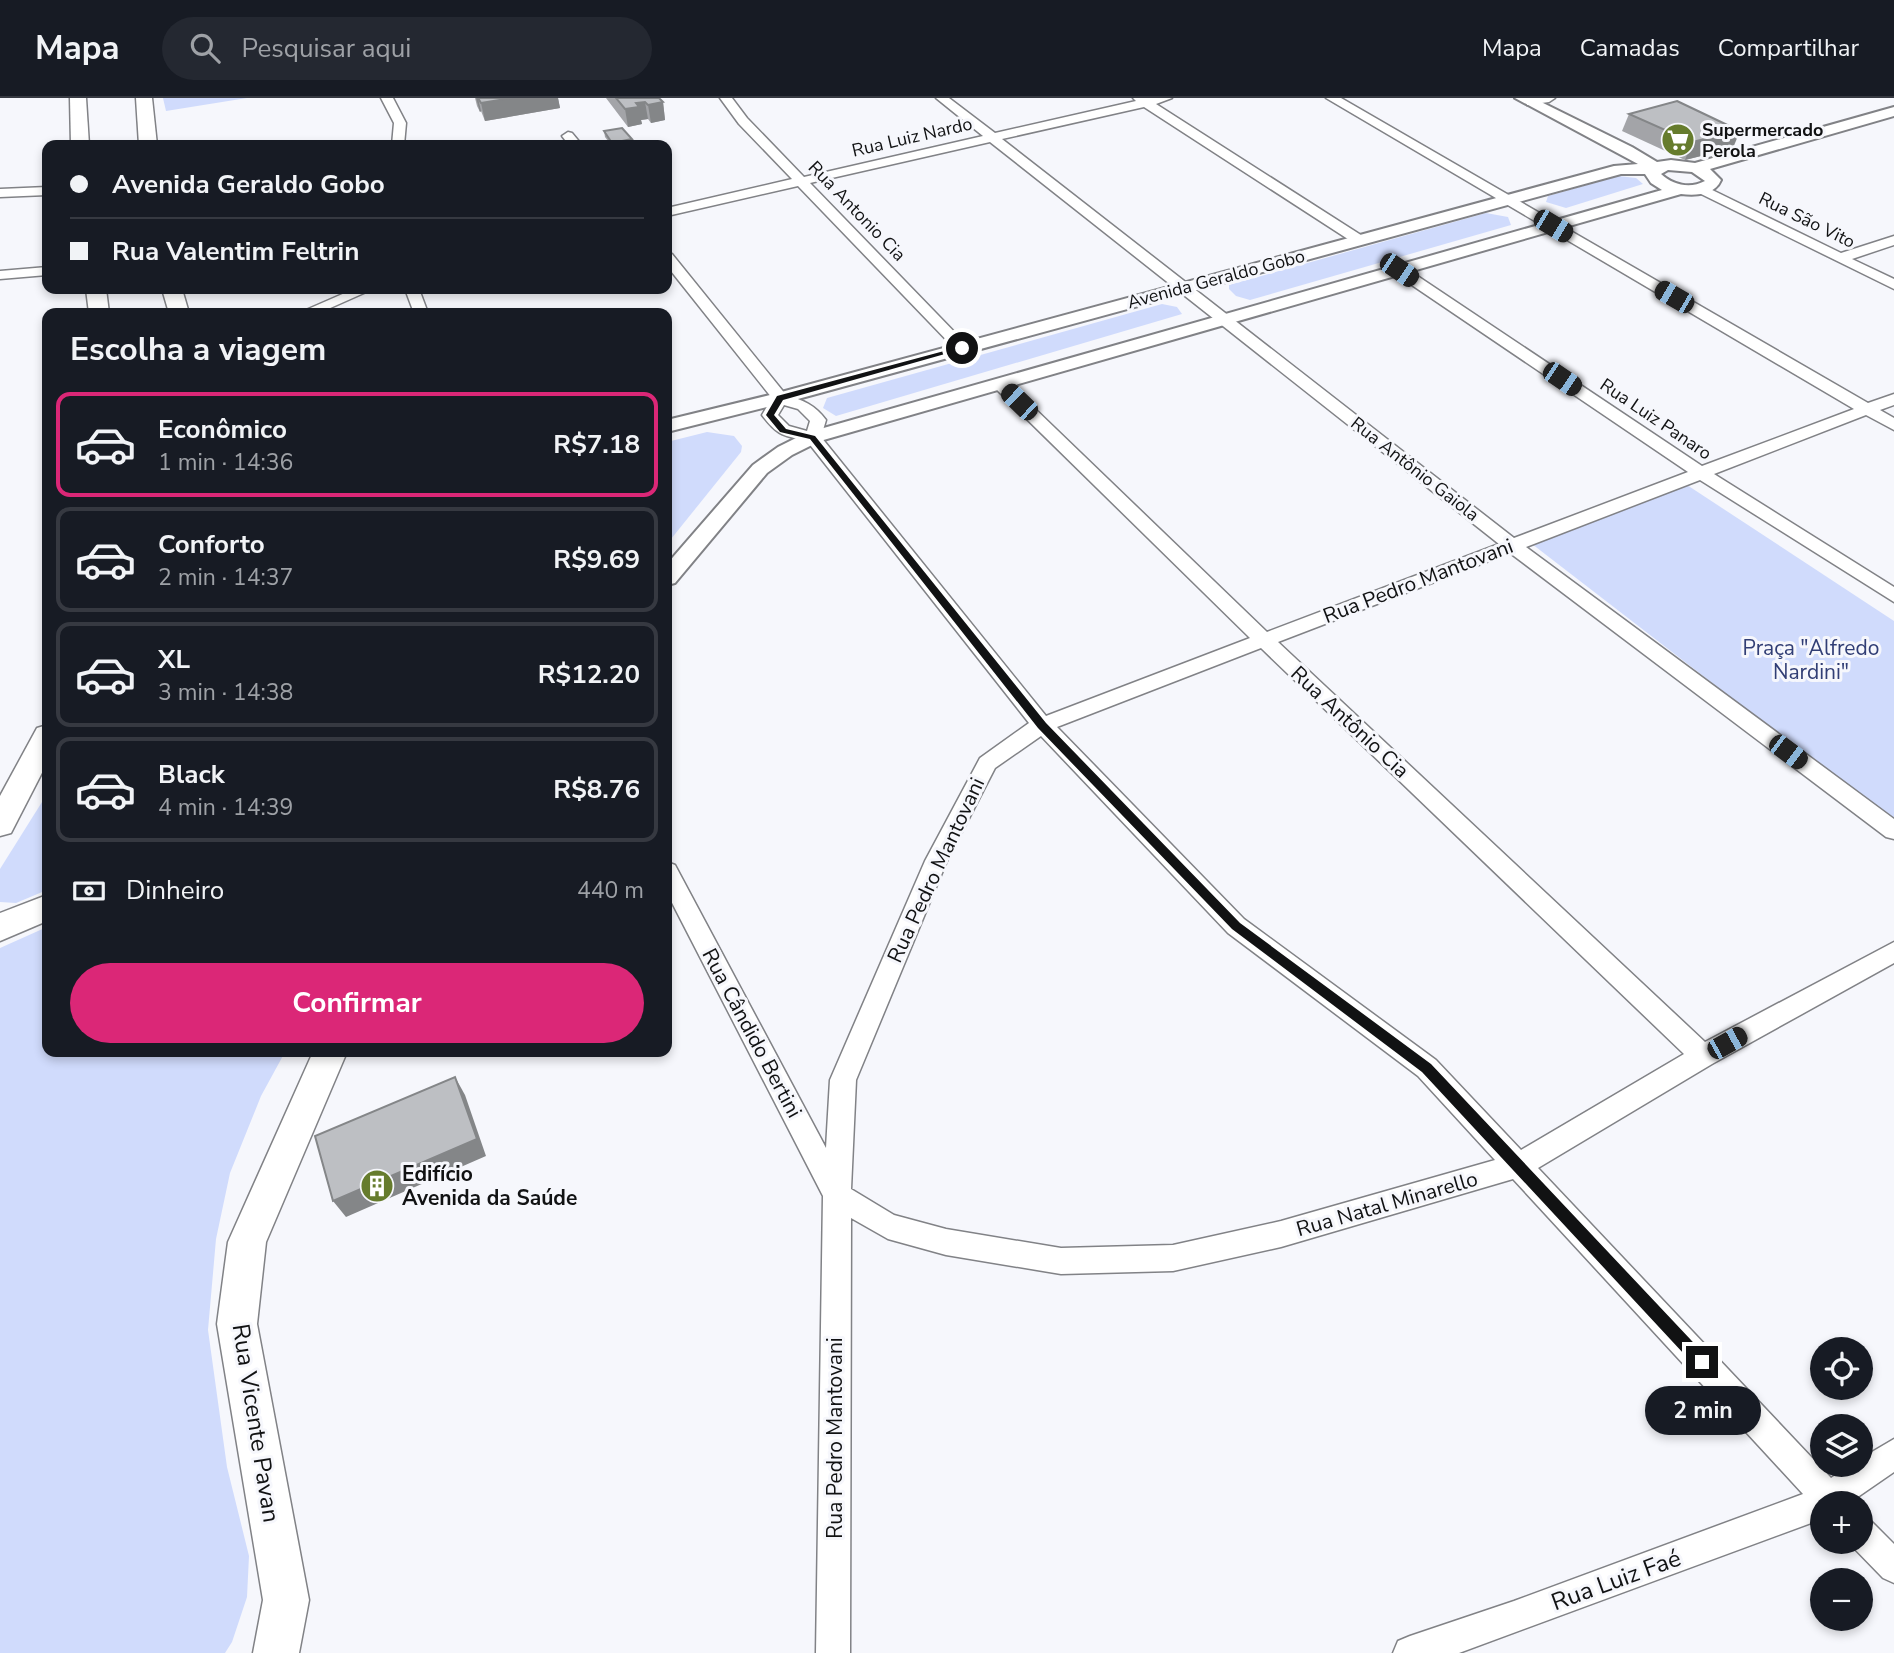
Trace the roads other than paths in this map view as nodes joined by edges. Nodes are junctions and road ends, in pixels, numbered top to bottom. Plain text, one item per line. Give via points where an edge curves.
1 (78, 98) edge
2 (144, 98) edge
3 (387, 98) edge
4 (726, 98) edge
5 (942, 98) edge
6 (1166, 98) edge
7 (1332, 98) edge
8 (1537, 99) edge
9 (1143, 100) edge
10 (1894, 111) edge
11 (1894, 119) edge
12 (993, 138) junction
13 (80, 140) edge
14 (148, 140) edge
15 (398, 140) edge
16 (1626, 150) junction
17 (1660, 167) junction
18 (1620, 169) junction
19 (1705, 179) junction
20 (803, 182) junction
21 (1682, 189) junction
22 (42, 191) edge
23 (0, 194) edge
24 (1507, 200) junction
25 (672, 211) edge
26 (1553, 226) junction
27 (1359, 240) junction
28 (1894, 240) edge
29 (1846, 256) junction
30 (672, 263) edge
31 (1399, 270) junction
32 (42, 271) edge
33 (1894, 274) edge
34 (0, 275) edge
35 (1894, 285) edge
36 (1182, 288) junction
37 (354, 294) edge
38 (318, 308) edge
39 (1225, 320) junction
40 (962, 348) junction
41 (1000, 384) junction
42 (780, 398) junction
43 (1894, 399) edge
44 (1866, 410) junction
45 (672, 425) edge
46 (1894, 425) edge
47 (813, 438) junction
48 (1701, 473) junction
49 (1512, 545) junction
50 (672, 572) edge
51 (1894, 596) edge
52 (1264, 640) junction
53 (1042, 725) junction
54 (42, 744) edge
55 (0, 824) edge
56 (1894, 831) edge
57 (672, 881) edge
58 (1894, 952) edge
59 (1703, 1056) junction
60 (328, 1057) edge
61 (1519, 1166) junction
62 (837, 1195) junction
63 (1894, 1454) edge
64 (1816, 1491) edge
65 (1843, 1491) edge
66 (1810, 1509) edge
67 (1873, 1545) edge
68 (1894, 1567) edge
69 (276, 1653) edge
70 (833, 1653) edge
71 (1410, 1653) edge

1 - 13 main road
2 - 14 main road
3 - 15 street via 400,123
4 - 20 street, Rua Antonio Cia
5 - 12 street, Rua Antônio Gaiola
6 - 9 street, Rua Luiz Nardo
7 - 24 street
8 - 16 street
8 - 17 street
9 - 12 street, Rua Luiz Nardo
9 - 27 street
10 - 19 street
11 - 19 street
12 - 20 street, Rua Luiz Nardo
12 - 36 street, Rua Antônio Gaiola
16 - 17 street
16 - 18 street
17 - 18 street, Avenida Geraldo Gobo
17 - 19 street
17 - 21 street via 1653,177
18 - 24 street, Avenida Geraldo Gobo
19 - 21 street
19 - 29 street, Rua São Vito
20 - 25 street, Rua Luiz Nardo
20 - 40 street, Rua Antonio Cia
21 - 26 street, Avenida Geraldo Gobo
22 - 23 street
24 - 26 street
24 - 27 street, Avenida Geraldo Gobo
26 - 31 street, Avenida Geraldo Gobo
26 - 44 street
27 - 36 street, Avenida Geraldo Gobo
28 - 29 street
29 - 33 street, Rua São Vito
29 - 35 street, Rua São Vito
30 - 42 street
31 - 39 street, Avenida Geraldo Gobo
31 - 48 street, Rua Luiz Panaro
32 - 34 street
36 - 39 street, Rua Antônio Gaiola
36 - 40 street, Avenida Geraldo Gobo
37 - 38 street
39 - 41 street, Avenida Geraldo Gobo
39 - 49 street, Rua Antônio Gaiola
40 - 42 street, Avenida Geraldo Gobo
41 - 47 street, Avenida Geraldo Gobo
41 - 52 street, Rua Antônio Cia
42 - 45 street, Avenida Geraldo Gobo
42 - 47 street via 804,405 818,420
42 - 47 street via 770,415 783,430
43 - 44 street, Rua Pedro Mantovani
44 - 46 street
44 - 48 street, Rua Pedro Mantovani
47 - 50 street via 760,469
47 - 53 street
48 - 49 street, Rua Pedro Mantovani
48 - 51 street, Rua Luiz Panaro
49 - 52 street, Rua Pedro Mantovani
49 - 56 street, Rua Antônio Gaiola
52 - 53 street, Rua Pedro Mantovani
52 - 59 street, Rua Antônio Cia
53 - 61 street via 1236,926 1427,1068
53 - 62 street, Rua Pedro Mantovani via 987,762 936,861 843,1080
54 - 55 main road
57 - 62 street, Rua Cândido Bertini
58 - 59 street, Rua Natal Minarello
59 - 61 street, Rua Natal Minarello
60 - 69 main road, Rua Vicente Pavan via 247,1242 237,1324 286,1600
61 - 62 street, Rua Natal Minarello via 1281,1234 1173,1258 1061,1261 946,1242 888,1226
61 - 64 street
62 - 70 street, Rua Pedro Mantovani
63 - 65 street, Rua Luiz Faé
66 - 71 street, Rua Luiz Faé
67 - 68 street

